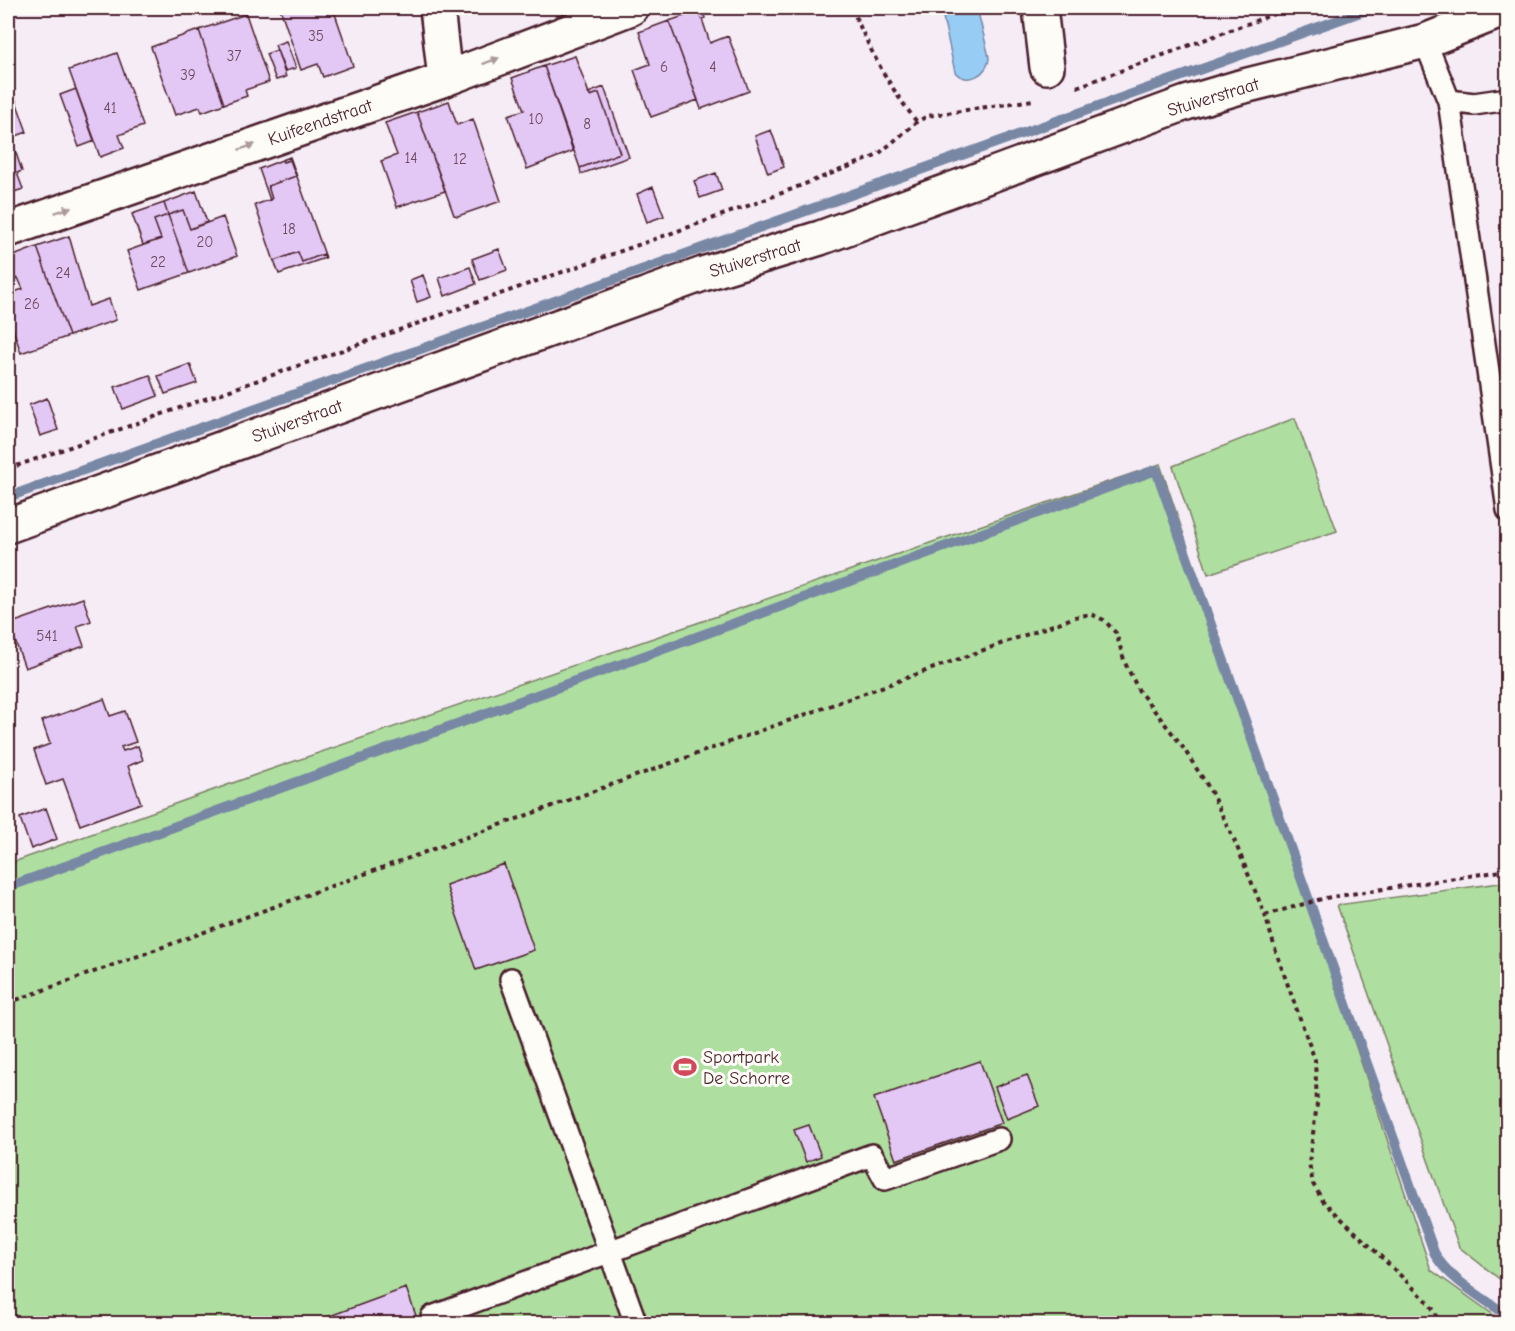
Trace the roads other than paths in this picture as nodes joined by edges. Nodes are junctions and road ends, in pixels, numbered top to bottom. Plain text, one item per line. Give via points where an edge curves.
1 (438, 8) edge
2 (631, 8) edge
3 (1040, 8) edge
4 (1508, 8) edge
5 (1425, 41) junction
6 (1047, 67) dead end
7 (445, 79) junction
8 (1508, 99) edge
9 (1449, 101) junction
10 (8, 230) edge
11 (1508, 510) edge
12 (8, 526) edge
13 (511, 979) dead end
14 (999, 1139) dead end
15 (610, 1252) junction
16 (434, 1323) edge
17 (636, 1323) edge

1 - 7 street
7 -> 2 street, Kuifeendstraat
3 - 6 street
4 - 5 street, Stuiverstraat
5 - 9 lane
5 - 12 street, Stuiverstraat via 1186,104
10 -> 7 street, Kuifeendstraat
8 - 9 lane via 1474,104
9 - 11 lane
13 - 15 lane
14 - 15 lane via 885,1179 872,1155
15 - 16 lane via 432,1317
15 - 17 lane

